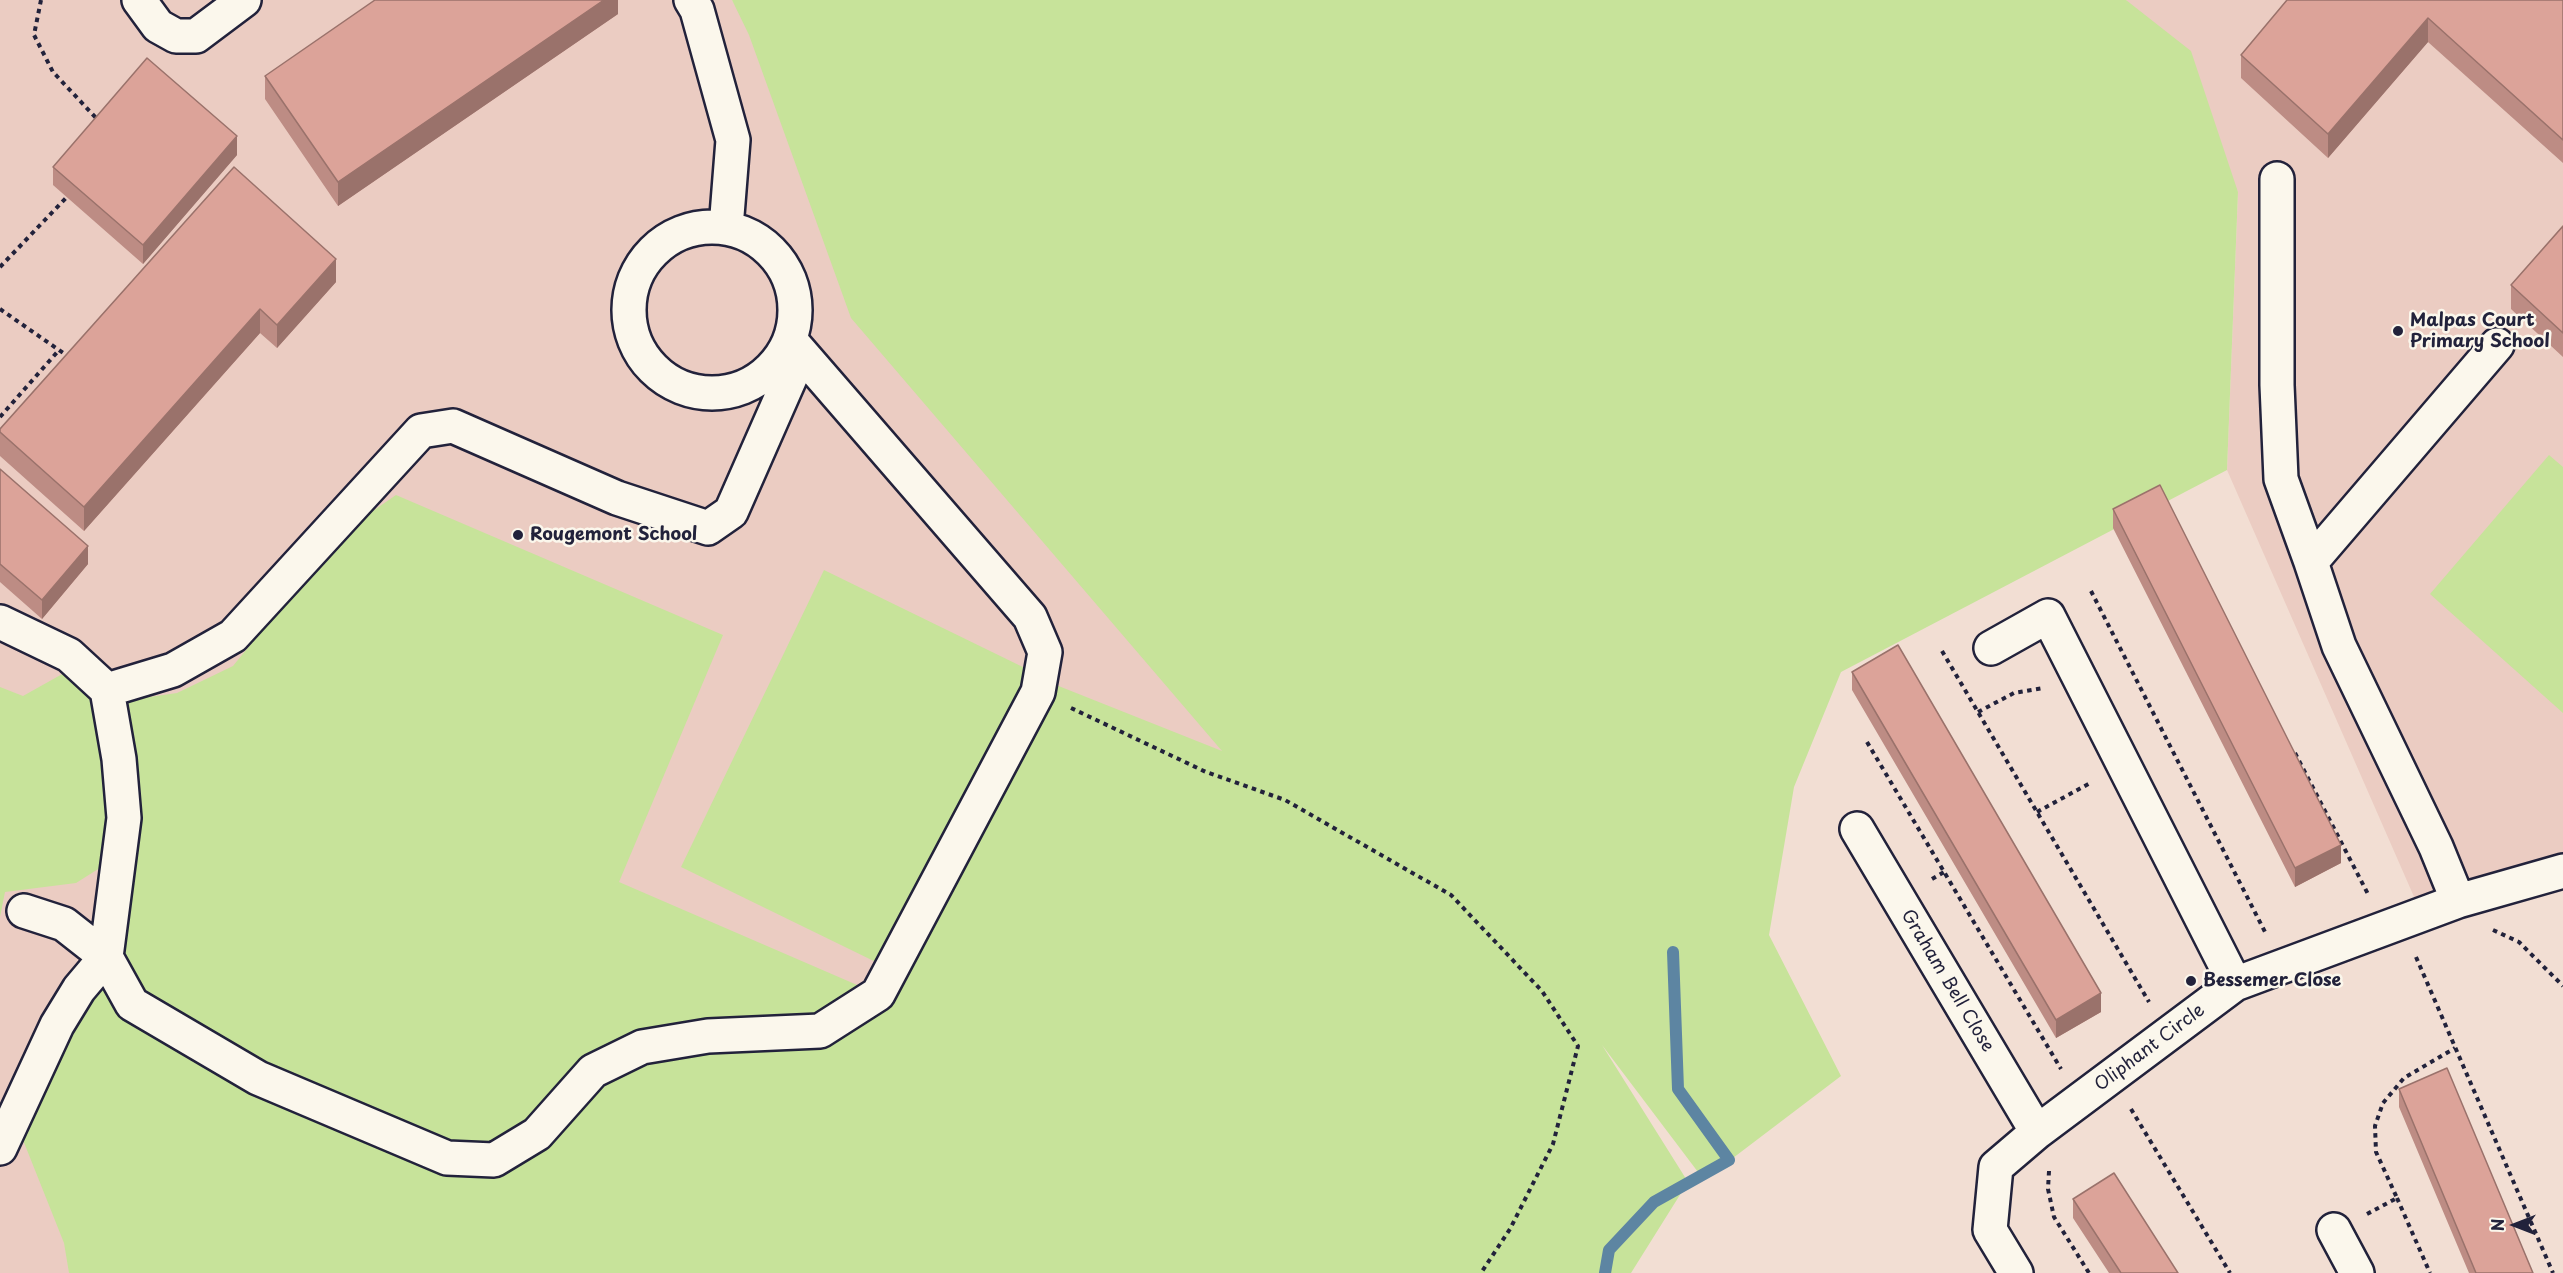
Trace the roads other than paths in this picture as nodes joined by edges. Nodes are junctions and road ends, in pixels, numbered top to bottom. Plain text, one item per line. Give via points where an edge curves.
1 (139, 0) edge
2 (244, 0) edge
3 (691, 0) edge
4 (2277, 179) dead end
5 (726, 228) junction
6 (2497, 345) dead end
7 (796, 346) junction
8 (2311, 562) junction
9 (0, 622) edge
10 (1991, 648) dead end
11 (107, 690) junction
12 (1857, 829) dead end
13 (2563, 871) edge
14 (2451, 904) junction
15 (24, 911) dead end
16 (106, 957) junction
17 (2235, 984) junction
18 (2046, 1126) junction
19 (0, 1148) edge
20 (2334, 1230) road end
21 (2016, 1273) edge
22 (2357, 1273) edge

1 - 2 street via 158,26 176,36 196,36
3 - 5 street via 733,140
4 - 8 street via 2281,479
5 - 7 street via 741,231 766,246 784,268 791,283
5 - 7 street via 697,228 670,238 648,256 631,290 629,319 637,347 654,370 691,391 720,393 748,386
6 - 8 street
7 - 11 street via 730,512 708,528 617,498 453,426 421,431 233,636 173,670
7 - 16 street via 1030,617 1045,652 1038,692 878,994 820,1030 708,1036 642,1047 593,1071 537,1134 494,1160 447,1158 258,1078 132,1004
8 - 14 street via 2339,646 2436,847
9 - 11 street via 69,655
10 - 17 street via 2048,616
11 - 16 street via 124,818
12 - 18 street, Graham Bell Close
13 - 14 street, Oliphant Circle
14 - 17 street, Oliphant Circle
15 - 16 street via 64,924
16 - 19 street via 57,1026
17 - 18 street, Oliphant Circle
18 - 21 street, Oliphant Circle via 1995,1167 1990,1230
20 - 22 street

